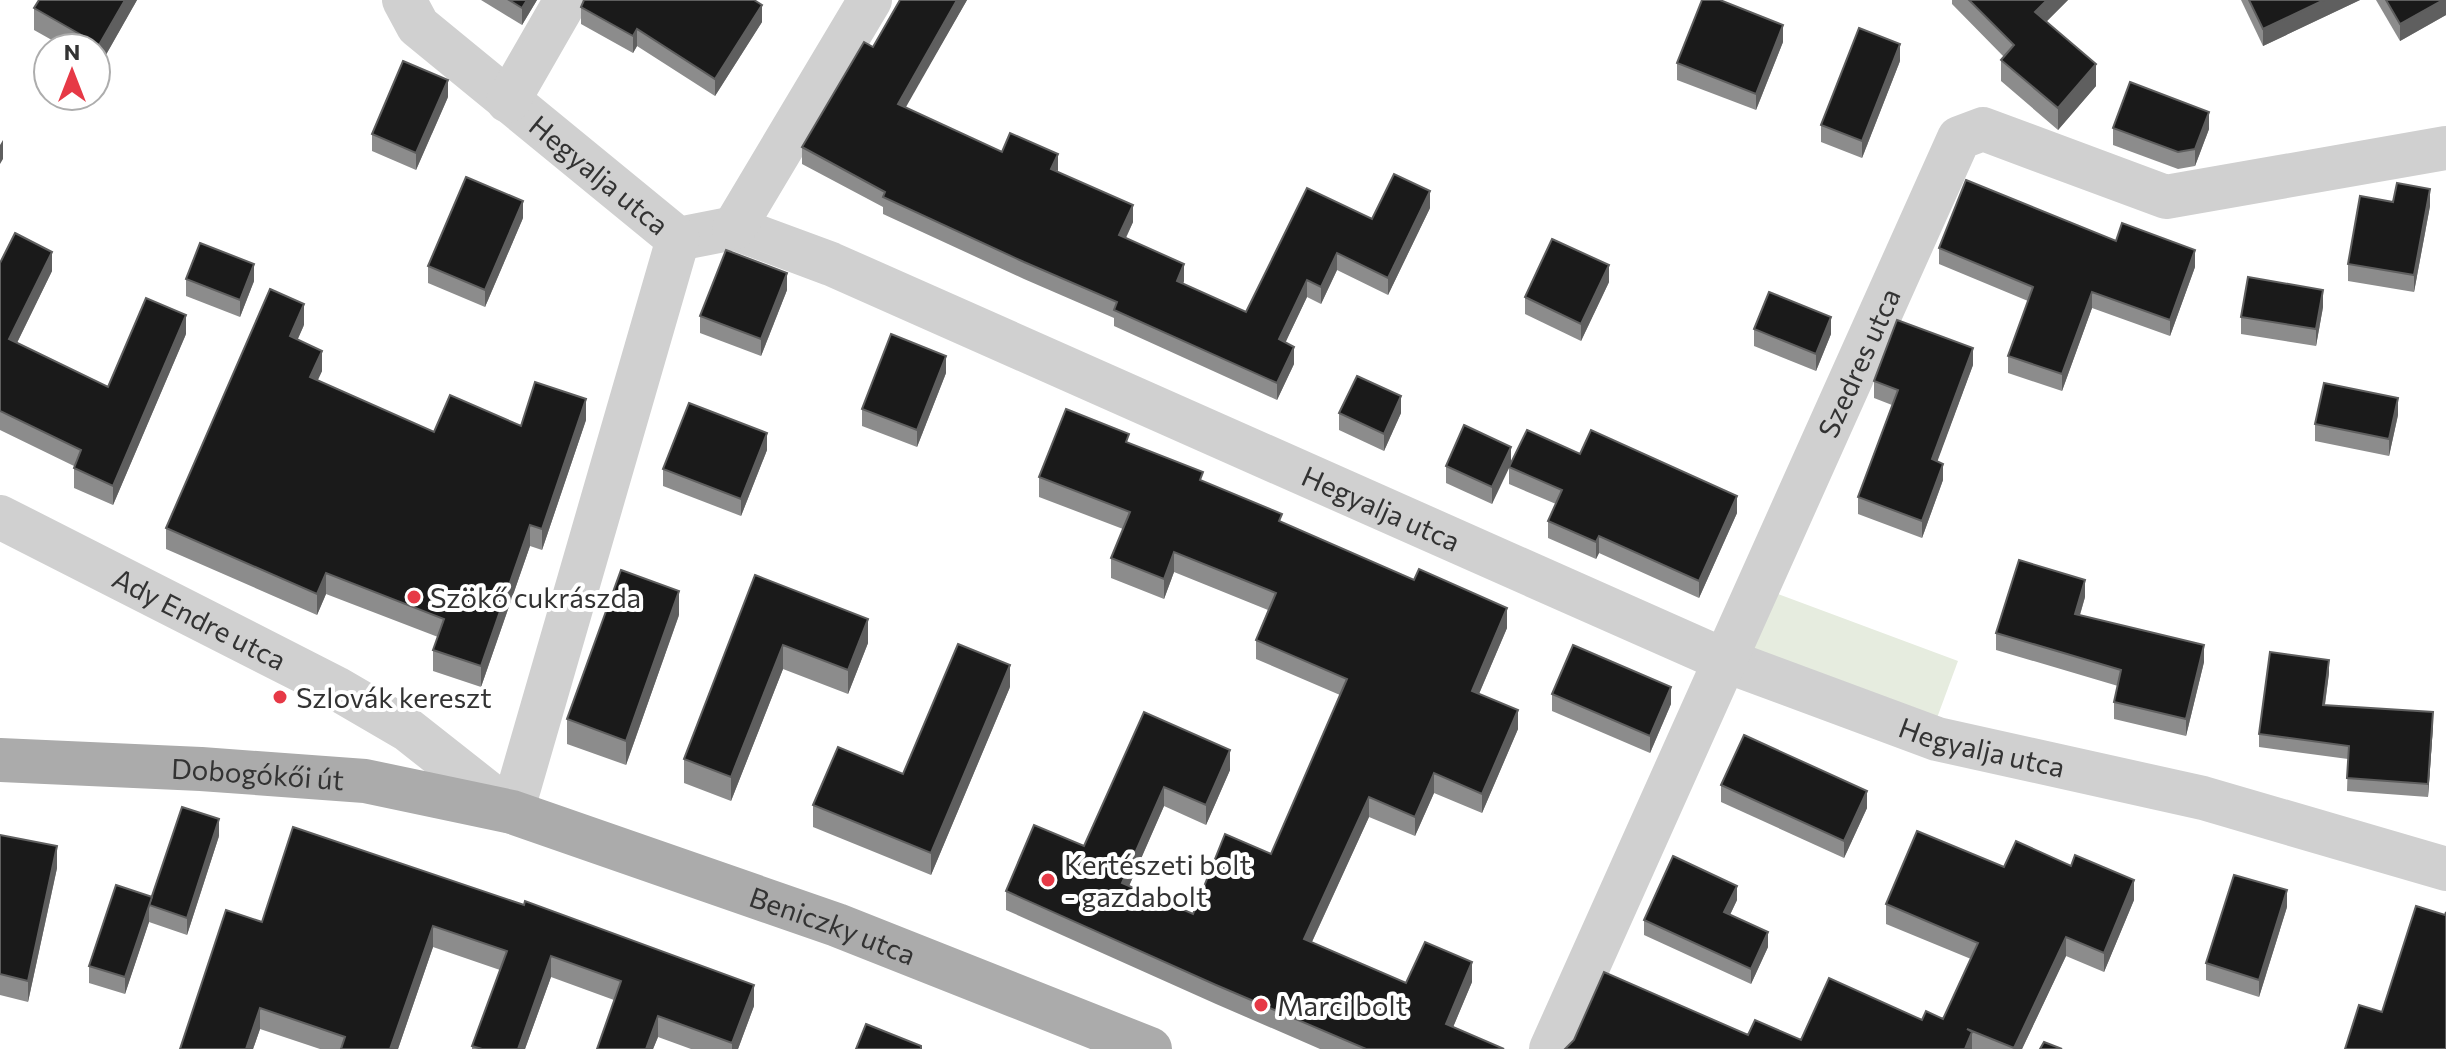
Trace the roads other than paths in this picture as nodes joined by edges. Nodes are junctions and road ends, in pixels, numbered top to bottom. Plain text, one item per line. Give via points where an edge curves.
1 (566, 0) edge
2 (870, 0) edge
3 (419, 9) edge
4 (508, 101) junction
5 (2446, 148) edge
6 (734, 228) junction
7 (678, 239) junction
8 (0, 517) edge
9 (1724, 660) junction
10 (0, 760) edge
11 (512, 812) junction
12 (2446, 869) edge
13 (1150, 1049) edge
14 (1551, 1049) edge

1 - 4 street
2 - 6 street
3 - 4 street, Hegyalja utca
4 - 7 street, Hegyalja utca
5 - 9 street, Szedres utca via 2166,197 1983,129 1959,138
6 - 7 street, Hegyalja utca
6 - 9 street, Hegyalja utca via 831,264
7 - 11 street
8 - 11 street, Ady Endre utca via 336,688 408,730
9 - 12 street, Hegyalja utca via 1937,739 2203,798
9 - 14 street, Szedres utca
10 - 11 main road, Dobogókői út via 365,781
11 - 13 main road, Beniczky utca via 837,925

